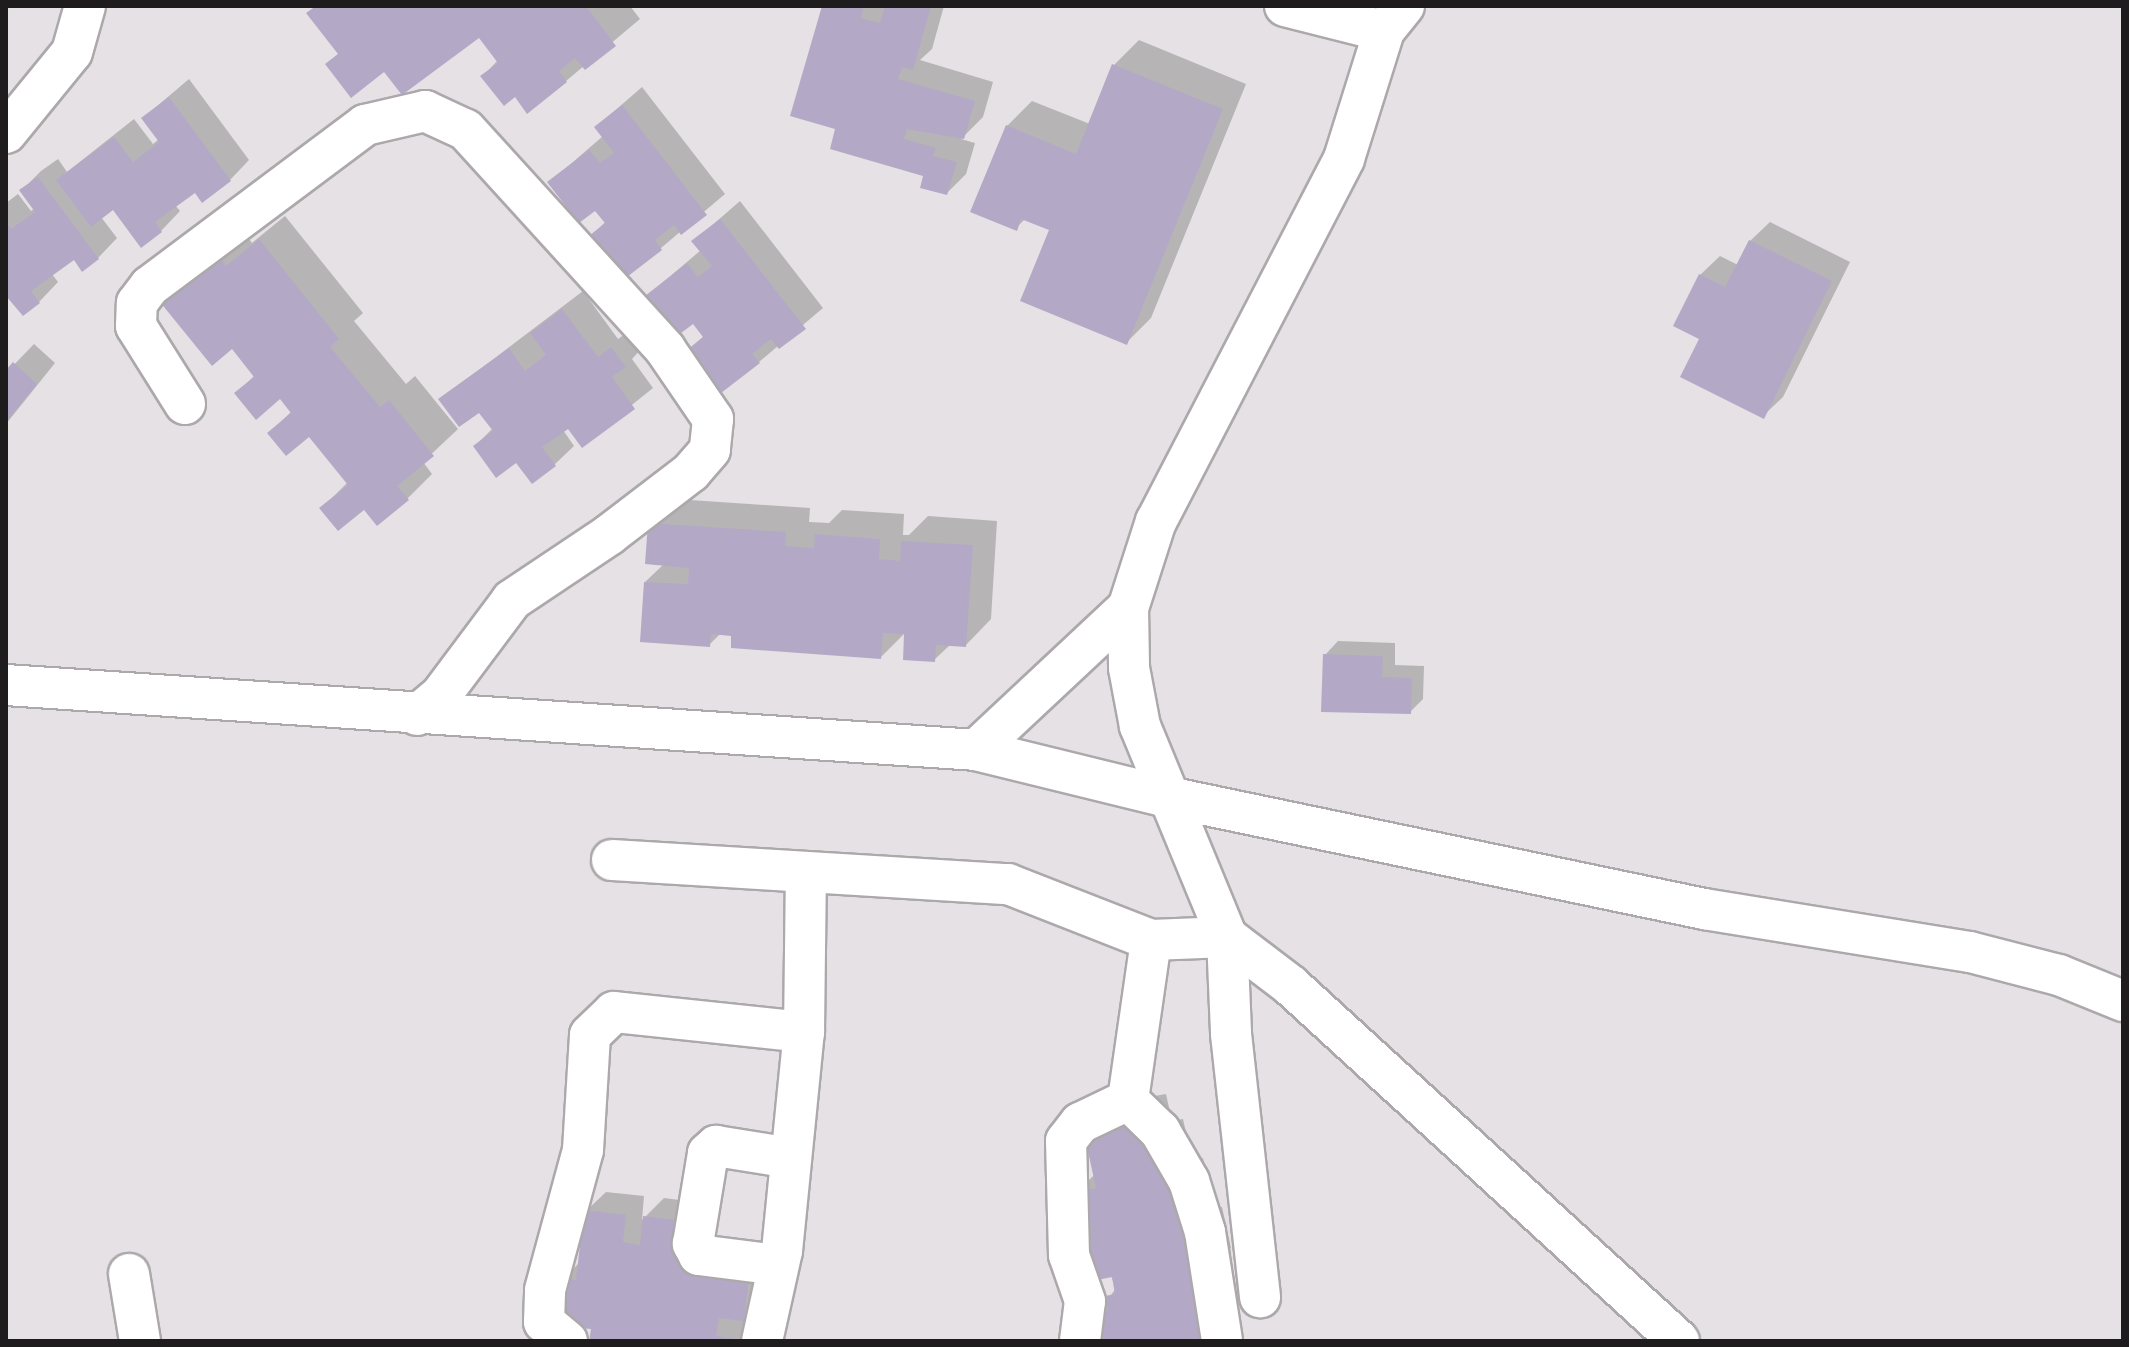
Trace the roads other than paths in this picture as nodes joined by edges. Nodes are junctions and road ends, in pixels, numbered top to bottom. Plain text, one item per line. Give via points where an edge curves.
1 (85, 6) edge
2 (1285, 6) edge
3 (1394, 18) edge
4 (6, 133) edge
5 (185, 404) dead end
6 (1128, 608) junction
7 (6, 685) edge
8 (417, 715) junction
9 (976, 750) junction
10 (1168, 797) junction
11 (612, 860) dead end
12 (806, 873) junction
13 (1227, 937) junction
14 (1151, 940) junction
15 (2123, 1001) edge
16 (804, 1032) junction
17 (1128, 1100) junction
18 (791, 1158) junction
19 (778, 1265) junction
20 (129, 1274) dead end
21 (1260, 1297) dead end
22 (140, 1341) edge
23 (567, 1341) edge
24 (762, 1341) edge
25 (1080, 1341) edge
26 (1222, 1341) edge
27 (1679, 1341) edge

1 - 4 street via 72,52
2 - 3 street
3 - 6 street via 1344,159 1156,521
5 - 8 street via 136,326 137,303 150,286 365,125 425,111 466,130 665,349 713,419 710,450 691,472 609,535 512,600 441,695
6 - 9 street
6 - 10 street via 1129,668 1140,726
7 - 8 street
8 - 9 street
9 - 10 street
10 - 13 street
10 - 15 street via 1704,909 1970,952 2059,975
11 - 12 street
12 - 14 street via 1008,884
12 - 16 street
13 - 14 street
13 - 21 street via 1231,1034
13 - 27 street via 1290,985
14 - 17 street
16 - 18 street
16 - 23 street via 614,1012 590,1035 583,1150 545,1290 544,1322
17 - 25 street via 1080,1123 1066,1141 1069,1255 1085,1301
17 - 26 street via 1160,1131 1189,1181 1205,1232
18 - 19 street
18 - 19 street via 716,1146 708,1153 693,1244 699,1255
19 - 24 street
20 - 22 street

